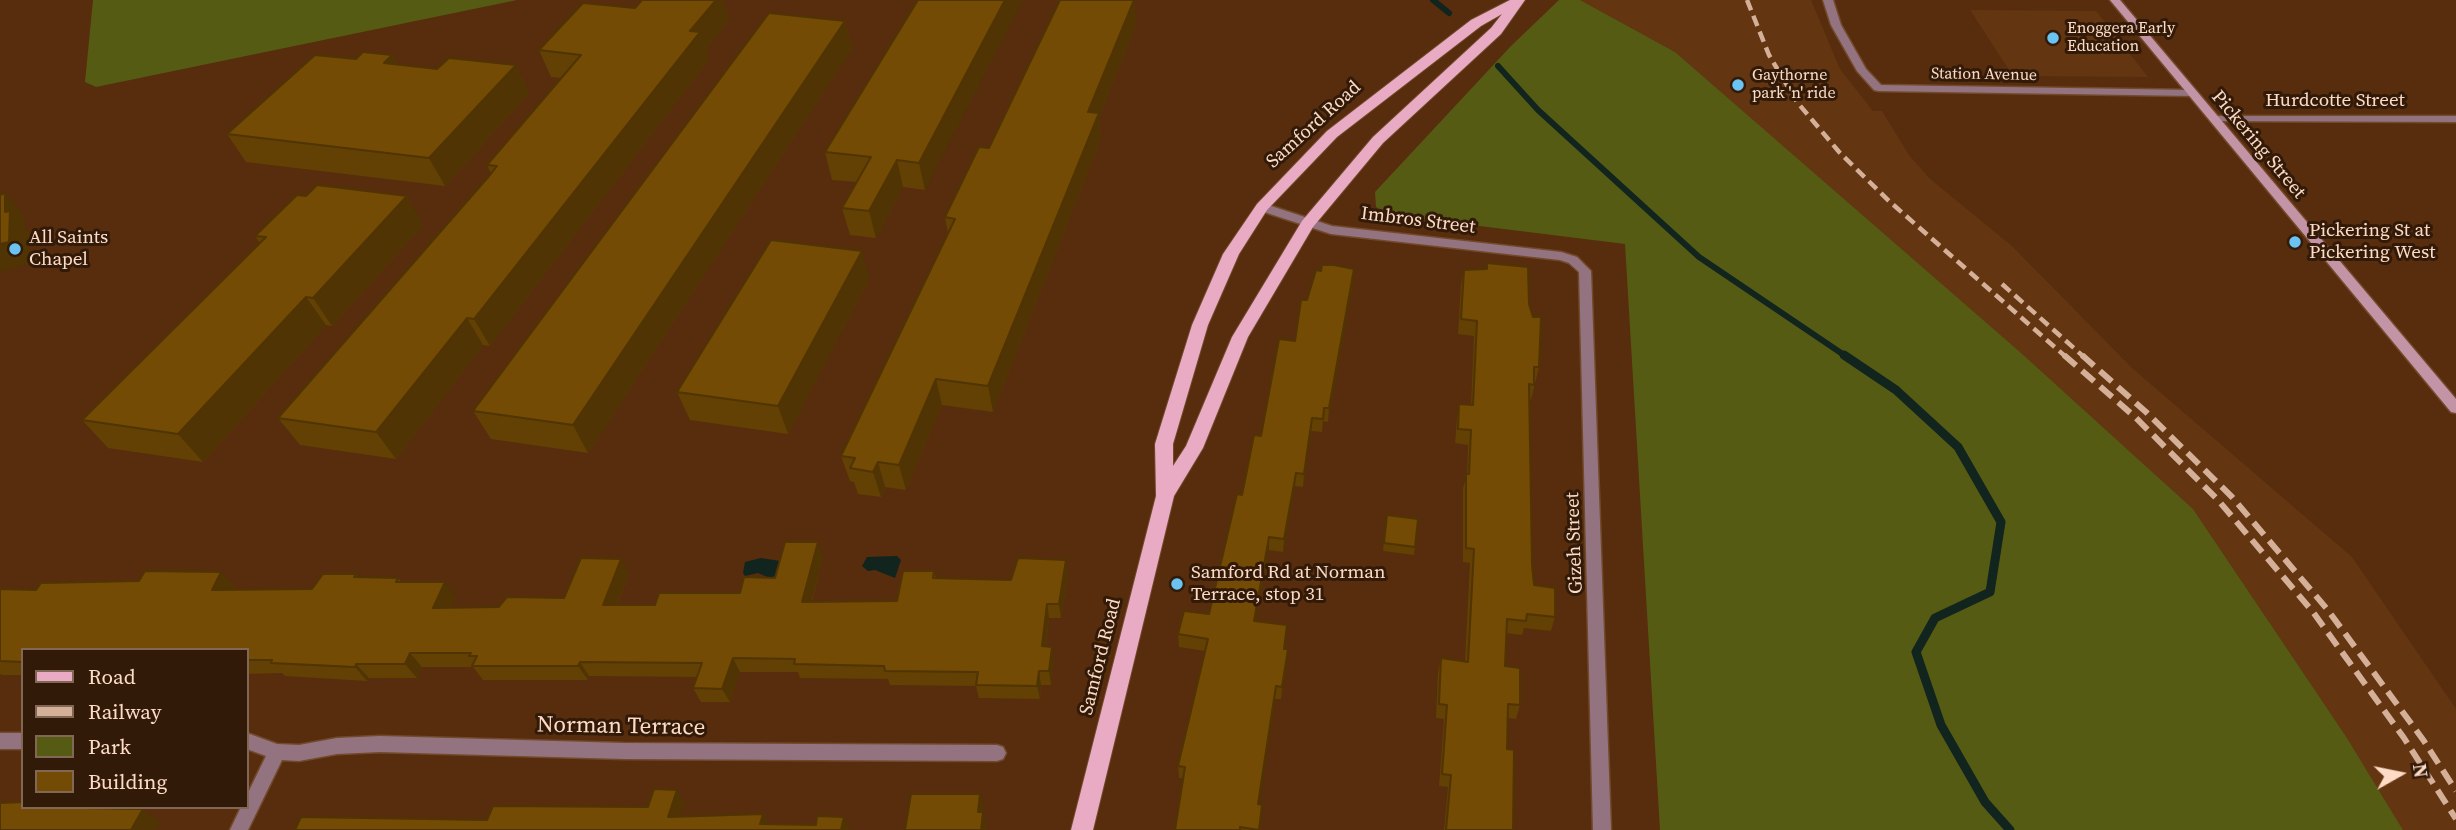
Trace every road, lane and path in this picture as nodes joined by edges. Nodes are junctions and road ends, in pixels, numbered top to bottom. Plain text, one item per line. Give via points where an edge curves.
1 (1828, 0) edge
2 (2115, 0) edge
3 (1518, 1) edge
4 (2192, 93) junction
5 (2214, 119) junction
6 (2456, 119) edge
7 (1262, 206) junction
8 (1307, 223) junction
9 (1573, 260) joint
10 (2456, 408) edge
11 (1166, 495) junction
12 (0, 741) edge
13 (21, 741) edge
14 (248, 741) edge
15 (277, 752) junction
16 (996, 753) dead end
17 (239, 830) edge
18 (1082, 830) edge
19 (1602, 830) edge

1 - 4 street, Station Avenue via 1836,25 1862,71 1878,88
2 - 4 main road, Pickering Street
3 - 7 main road, Samford Road via 1476,23 1373,101 1304,159
3 - 8 main road, Samford Road via 1496,31 1378,140
4 - 5 main road, Pickering Street
5 - 6 street, Hurdcotte Street
5 - 10 main road, Pickering Street
7 - 8 street, Imbros Street
7 - 11 main road, Samford Road via 1231,254 1200,325 1164,444
8 - 9 street, Imbros Street
8 - 11 main road, Samford Road via 1240,337 1194,448
9 - 19 street, Gizeh Street via 1585,271 1587,282
11 - 18 main road, Samford Road
12 - 13 street
14 - 15 street, Norman Terrace
15 - 16 street, Norman Terrace via 380,744
15 - 17 street

